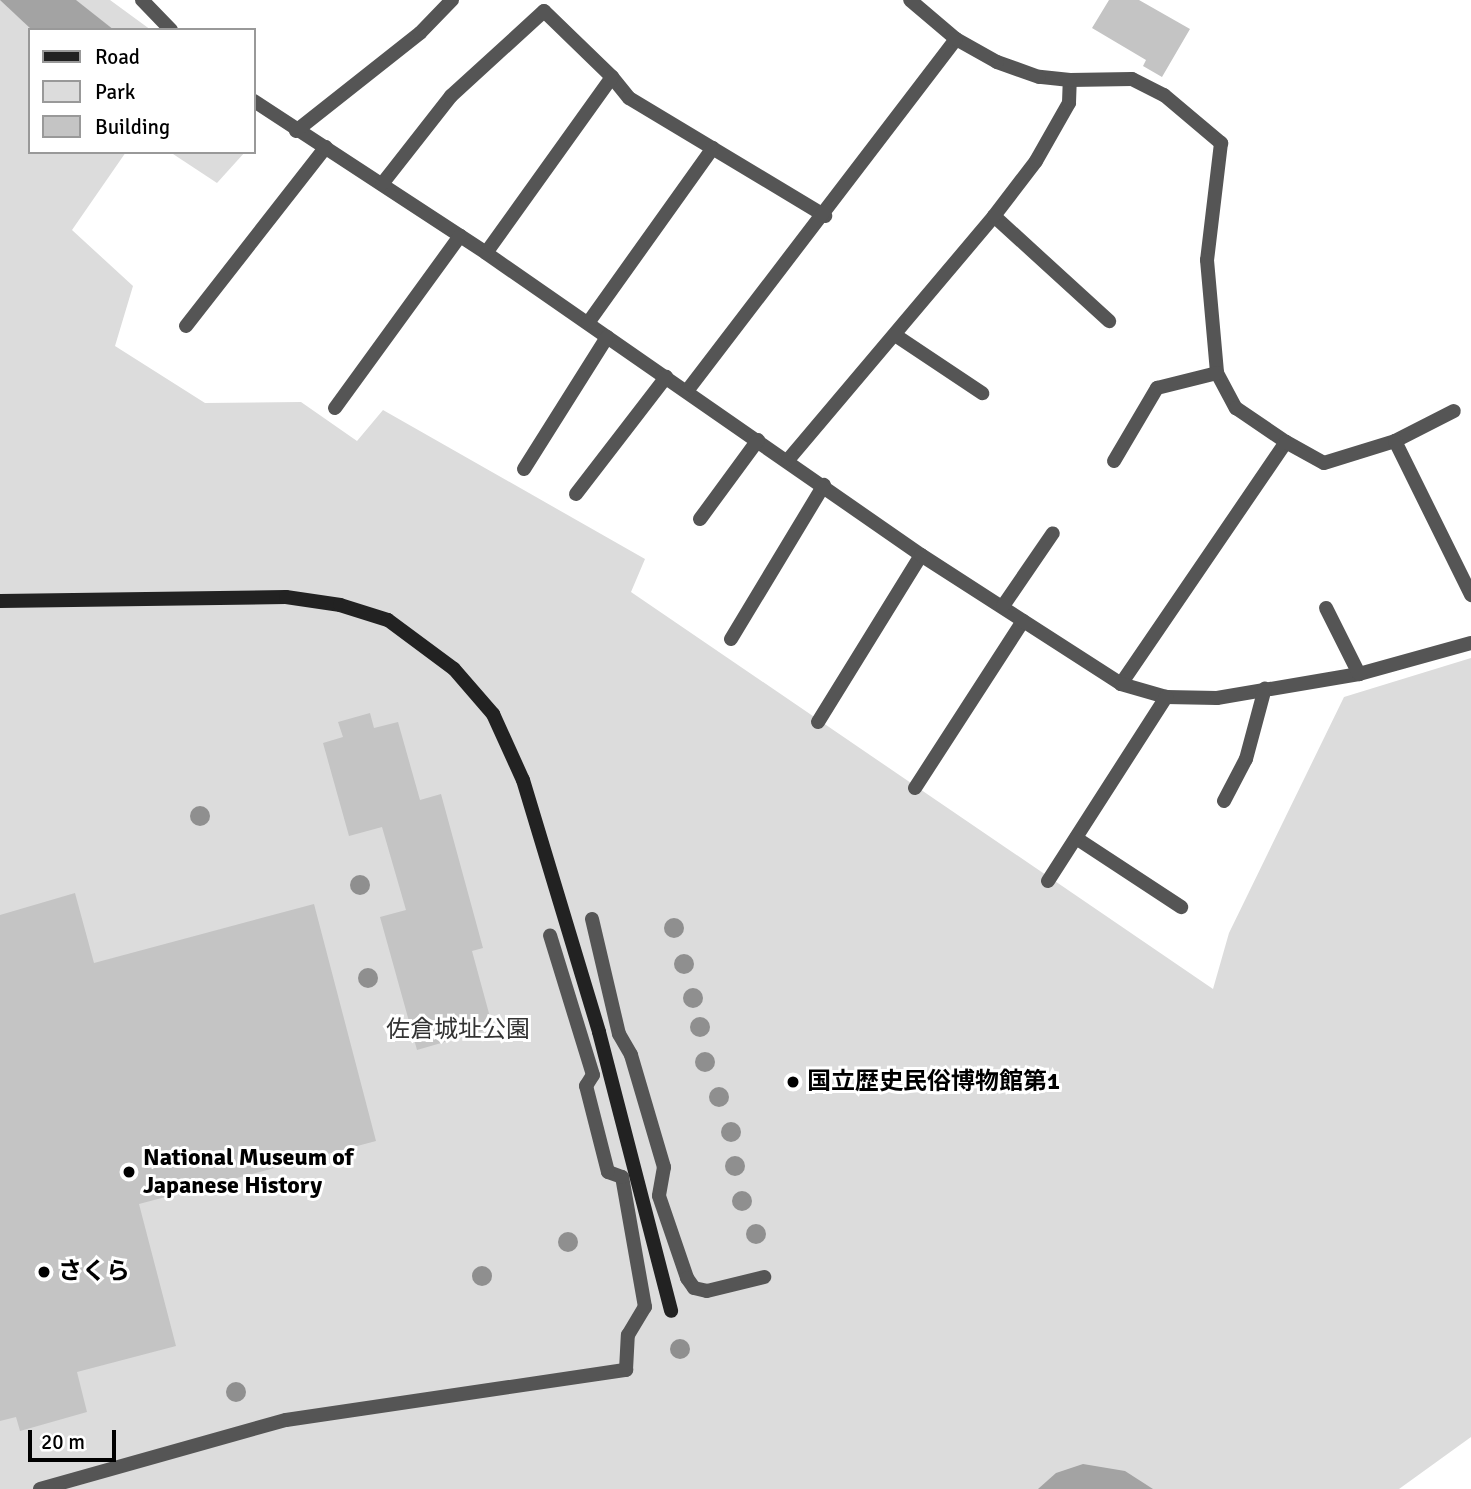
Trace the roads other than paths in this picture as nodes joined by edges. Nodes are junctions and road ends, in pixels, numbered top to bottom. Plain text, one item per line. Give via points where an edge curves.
1 (142, 0) edge
2 (452, 0) edge
3 (910, 0) edge
4 (170, 28) edge
5 (956, 39) junction
6 (612, 77) junction
7 (1070, 79) junction
8 (256, 102) edge
9 (296, 131) junction
10 (326, 147) junction
11 (713, 148) junction
12 (382, 184) junction
13 (825, 216) junction
14 (994, 216) junction
15 (460, 236) junction
16 (486, 253) junction
17 (1109, 321) dead end
18 (588, 323) junction
19 (186, 326) dead end
20 (895, 335) junction
21 (607, 337) junction
22 (1217, 373) junction
23 (666, 377) junction
24 (687, 391) junction
25 (982, 393) dead end
26 (335, 408) dead end
27 (1454, 411) dead end
28 (758, 440) junction
29 (1395, 441) junction
30 (1286, 442) junction
31 (788, 460) junction
32 (1114, 461) dead end
33 (524, 469) dead end
34 (824, 485) junction
35 (576, 494) dead end
36 (700, 519) dead end
37 (1053, 533) dead end
38 (920, 555) junction
39 (1471, 595) edge
40 (0, 601) edge
41 (1003, 607) junction
42 (1326, 608) dead end
43 (1023, 621) junction
44 (731, 639) dead end
45 (1471, 643) edge
46 (1359, 674) junction
47 (1121, 684) junction
48 (1265, 688) junction
49 (1166, 697) junction
50 (818, 722) dead end
51 (915, 789) dead end
52 (1224, 801) dead end
53 (1076, 838) junction
54 (1048, 881) dead end
55 (1181, 908) dead end
56 (592, 919) dead end
57 (550, 935) dead end
58 (764, 1277) dead end
59 (671, 1311) dead end
60 (40, 1489) edge

1 - 4 street
2 - 9 street via 420,33
3 - 5 street
5 - 7 street via 1039,77
5 - 13 street
6 - 11 street via 629,98
6 - 12 street via 544,11 451,96
6 - 16 street
7 - 14 street via 1069,103 1043,150
7 - 22 street via 1132,79 1164,95 1221,143 1207,260
8 - 9 street
9 - 10 street
10 - 12 street
10 - 19 street
11 - 13 street
11 - 18 street
12 - 15 street
13 - 24 street
14 - 17 street
14 - 20 street
15 - 16 street
15 - 26 street
16 - 18 street
18 - 21 street
20 - 25 street
20 - 31 street via 856,374
21 - 23 street
21 - 33 street
22 - 30 street via 1236,408
22 - 32 street via 1157,388
23 - 24 street
23 - 35 street
24 - 28 street
27 - 29 street
28 - 31 street
28 - 36 street
29 - 30 street via 1324,463
29 - 39 street
30 - 47 street
31 - 34 street
34 - 38 street
34 - 44 street
37 - 41 street
38 - 41 street
38 - 50 street
40 - 59 street via 286,597 340,605 388,620 454,669 493,714 523,780 599,1032
41 - 43 street
42 - 46 street
43 - 47 street
43 - 51 street
45 - 46 street
46 - 48 street
47 - 49 street
48 - 49 street via 1217,698
48 - 52 street via 1246,759
49 - 53 street
53 - 54 street
53 - 55 street
56 - 58 street via 619,1034 631,1055 664,1167 659,1196 687,1278 694,1288 706,1291
57 - 60 street via 593,1075 586,1086 608,1172 622,1177 645,1307 628,1335 626,1370 286,1420

